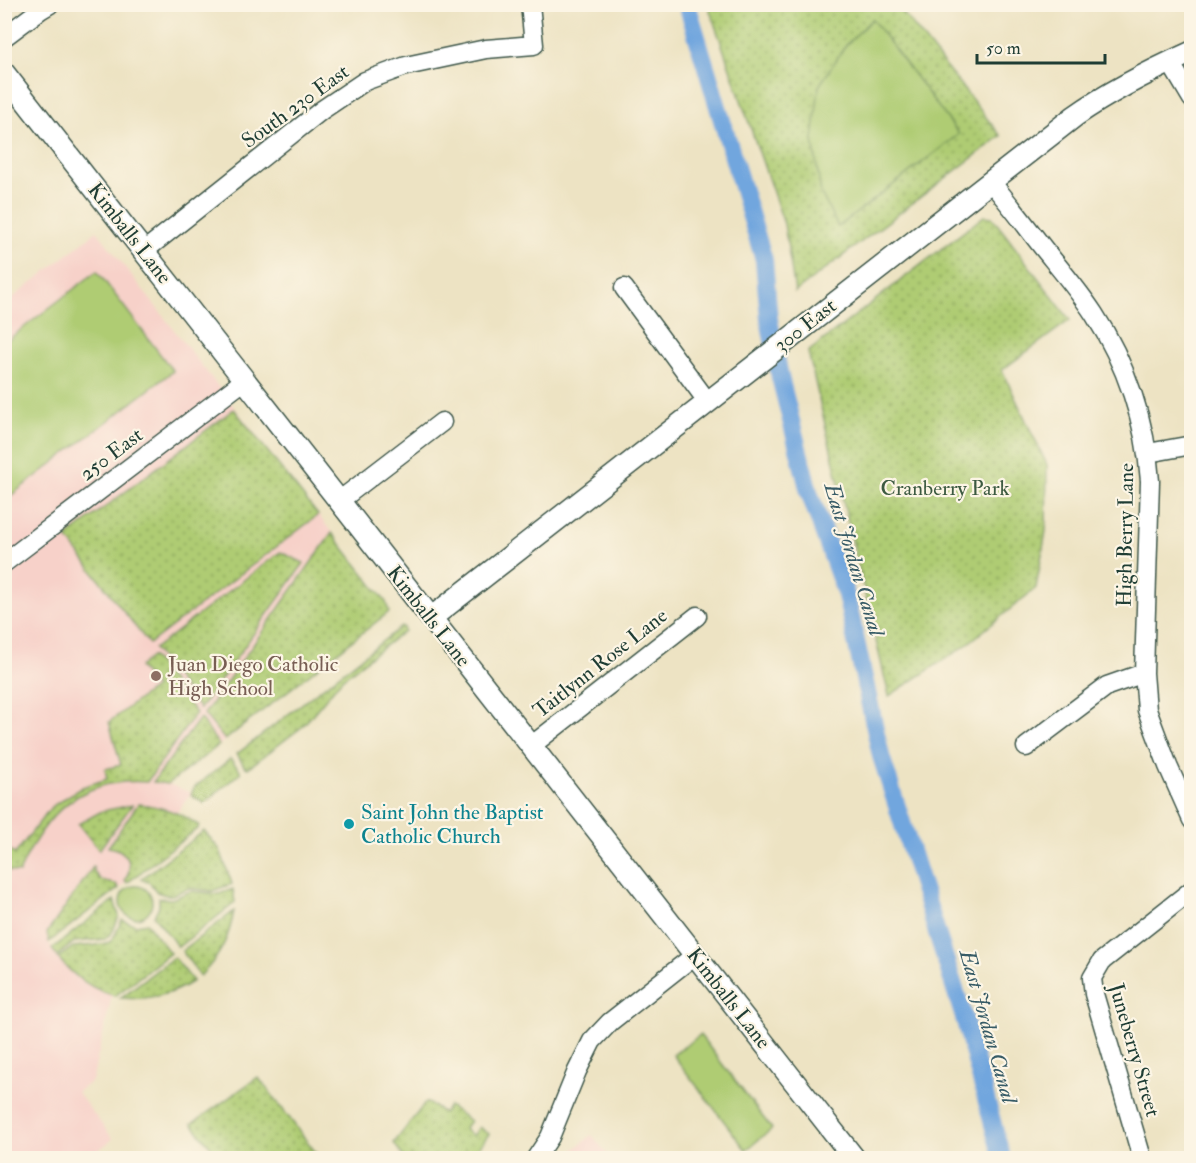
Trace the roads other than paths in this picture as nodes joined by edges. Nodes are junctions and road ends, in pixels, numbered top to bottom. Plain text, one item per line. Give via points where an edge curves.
1 (50, 4) edge
2 (530, 4) edge
3 (4, 37) edge
4 (1191, 52) edge
5 (1170, 62) junction
6 (4, 73) edge
7 (1191, 99) edge
8 (990, 181) junction
9 (144, 251) junction
10 (624, 288) dead end
11 (244, 380) junction
12 (707, 401) junction
13 (442, 422) dead end
14 (1191, 446) edge
15 (1148, 453) junction
16 (339, 501) junction
17 (4, 563) edge
18 (697, 616) dead end
19 (431, 618) junction
20 (1144, 674) junction
21 (531, 746) junction
22 (1026, 747) dead end
23 (1191, 820) edge
24 (1191, 891) edge
25 (695, 955) junction
26 (536, 1158) edge
27 (854, 1158) edge
28 (1142, 1158) edge

1 - 3 street
2 - 9 street, South 230 East via 534,45 486,49 406,66 365,81 322,110
4 - 5 street, 300 East
5 - 7 street
5 - 8 street, 300 East via 1105,95
6 - 9 street, Kimballs Lane
8 - 12 street, 300 East
8 - 15 street, High Berry Lane via 1073,286 1111,344 1137,409
9 - 11 street, Kimballs Lane
10 - 12 street
11 - 16 street, Kimballs Lane
11 - 17 street, 250 East
12 - 19 street, 300 East
13 - 16 street
14 - 15 street
15 - 20 street, High Berry Lane via 1150,512
16 - 19 street, Kimballs Lane
18 - 21 street, Taitlynn Rose Lane
19 - 21 street, Kimballs Lane
20 - 22 street via 1107,686
20 - 23 street, High Berry Lane via 1147,710
21 - 25 street, Kimballs Lane
24 - 28 street, Juneberry Street via 1102,962 1092,978
25 - 26 street via 610,1022 592,1041 550,1137
25 - 27 street, Kimballs Lane

